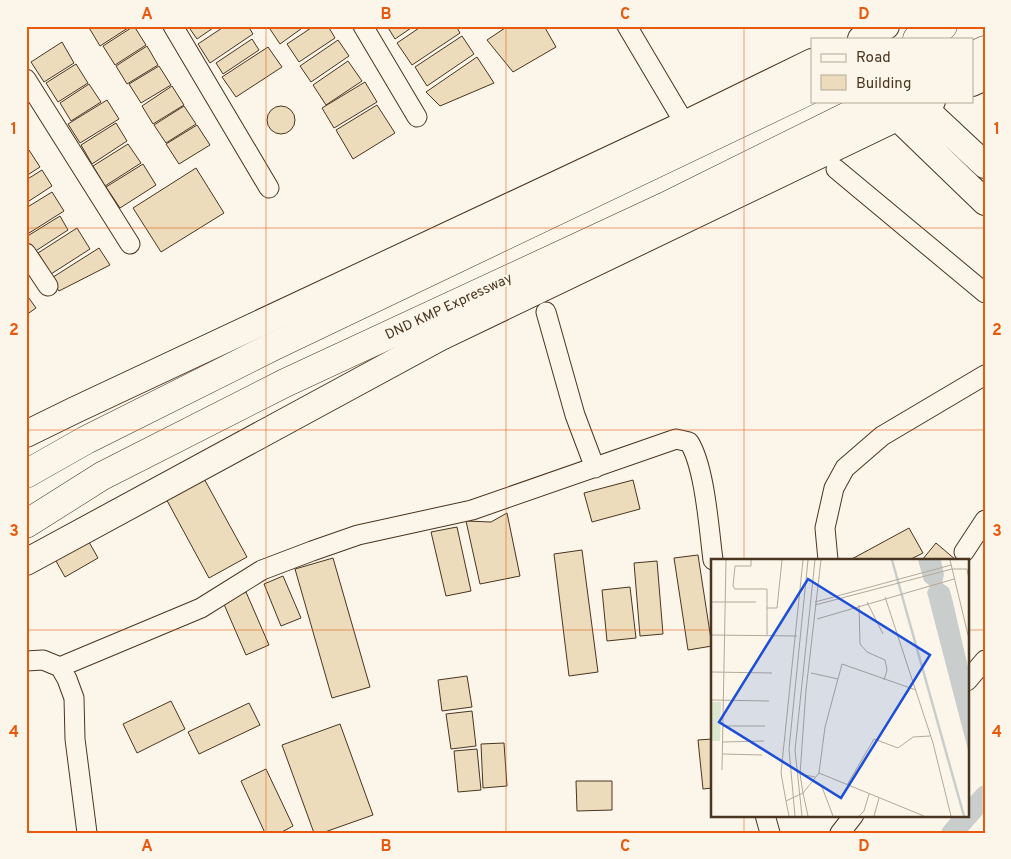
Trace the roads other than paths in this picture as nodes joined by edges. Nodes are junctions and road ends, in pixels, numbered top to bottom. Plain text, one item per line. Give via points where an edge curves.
1 (173, 26) edge
2 (363, 26) edge
3 (627, 26) edge
4 (886, 26) edge
5 (943, 26) edge
6 (862, 38) edge
7 (919, 38) edge
8 (811, 62) edge
9 (26, 79) edge
10 (811, 90) edge
11 (876, 102) edge
12 (911, 106) edge
13 (418, 117) dead end
14 (685, 124) junction
15 (985, 164) edge
16 (836, 169) dead end
17 (269, 188) dead end
18 (985, 202) edge
19 (130, 244) dead end
20 (26, 253) edge
21 (48, 286) dead end
22 (985, 293) edge
23 (546, 312) dead end
24 (985, 374) edge
25 (26, 434) edge
26 (595, 468) junction
27 (26, 474) edge
28 (985, 520) edge
29 (26, 524) edge
30 (964, 552) dead end
31 (714, 559) edge
32 (828, 559) edge
33 (26, 562) edge
34 (27, 658) edge
35 (985, 660) edge
36 (60, 667) junction
37 (968, 680) edge
38 (765, 816) edge
39 (853, 816) edge
40 (87, 833) edge
41 (770, 833) edge
42 (840, 833) edge

1 - 17 street
2 - 13 street
3 - 14 street
4 - 6 street
5 - 7 highway
8 - 14 street
9 - 19 street
10 - 27 highway via 272,347 86,440
11 - 29 highway, DND KMP Expressway via 664,207 285,383 102,476
12 - 15 street
12 - 18 street
12 - 33 street via 852,139 439,338
14 - 25 street
16 - 22 street
20 - 21 street
23 - 26 street via 575,415
24 - 32 street via 882,436 845,468 834,488 825,528
26 - 31 street via 676,439 689,442 695,452 702,482
26 - 36 street via 472,510 358,535 312,551 262,570 202,608
28 - 30 street
34 - 36 street
35 - 37 street
36 - 40 street via 74,698 75,739
38 - 41 street
39 - 42 street

